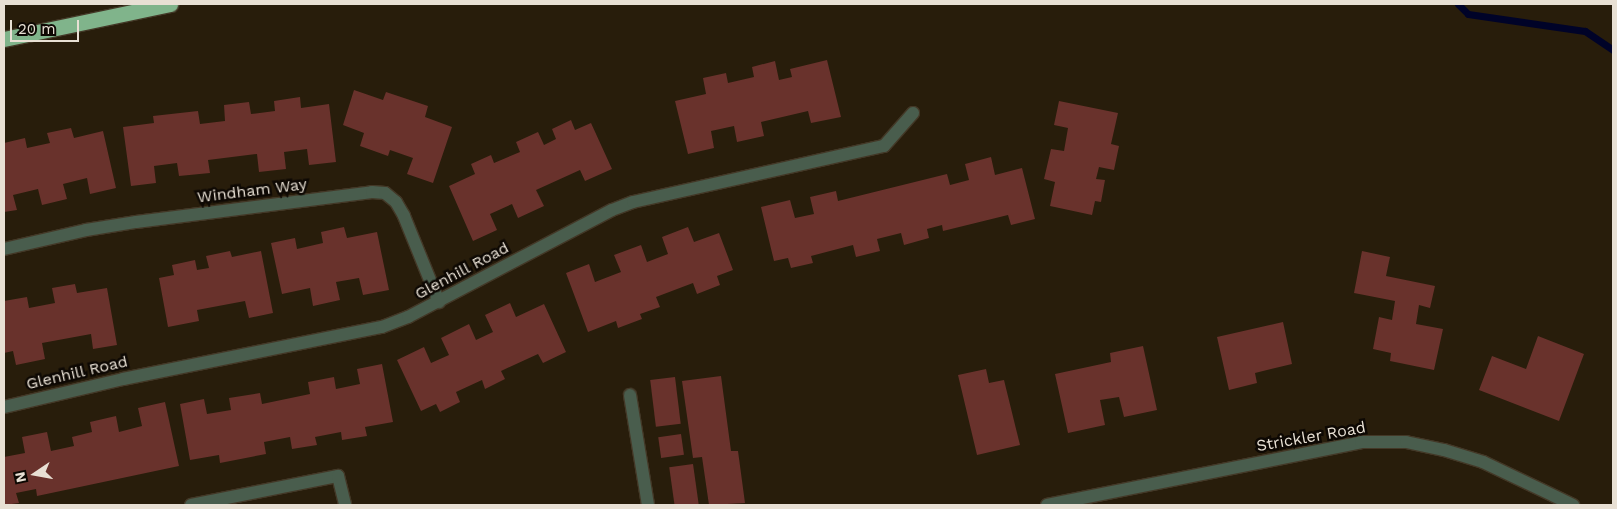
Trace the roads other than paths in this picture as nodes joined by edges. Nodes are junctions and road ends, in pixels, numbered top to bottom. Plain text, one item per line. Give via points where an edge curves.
1 (170, 4) edge
2 (4, 39) edge
3 (912, 113) dead end
4 (4, 249) edge
5 (439, 302) junction
6 (630, 394) dead end
7 (4, 407) edge
8 (191, 505) edge
9 (344, 505) edge
10 (648, 505) edge
11 (1047, 505) edge
12 (1573, 505) edge

1 - 2 highway
3 - 5 street, Glenhill Road via 884,146 633,202 612,210
4 - 5 street, Windham Way via 136,222 385,193 396,202 404,216
5 - 7 street, Glenhill Road via 408,317 364,331 123,379
6 - 10 street
8 - 9 street via 338,476
11 - 12 street, Strickler Road via 1361,442 1406,442 1444,450 1483,462

